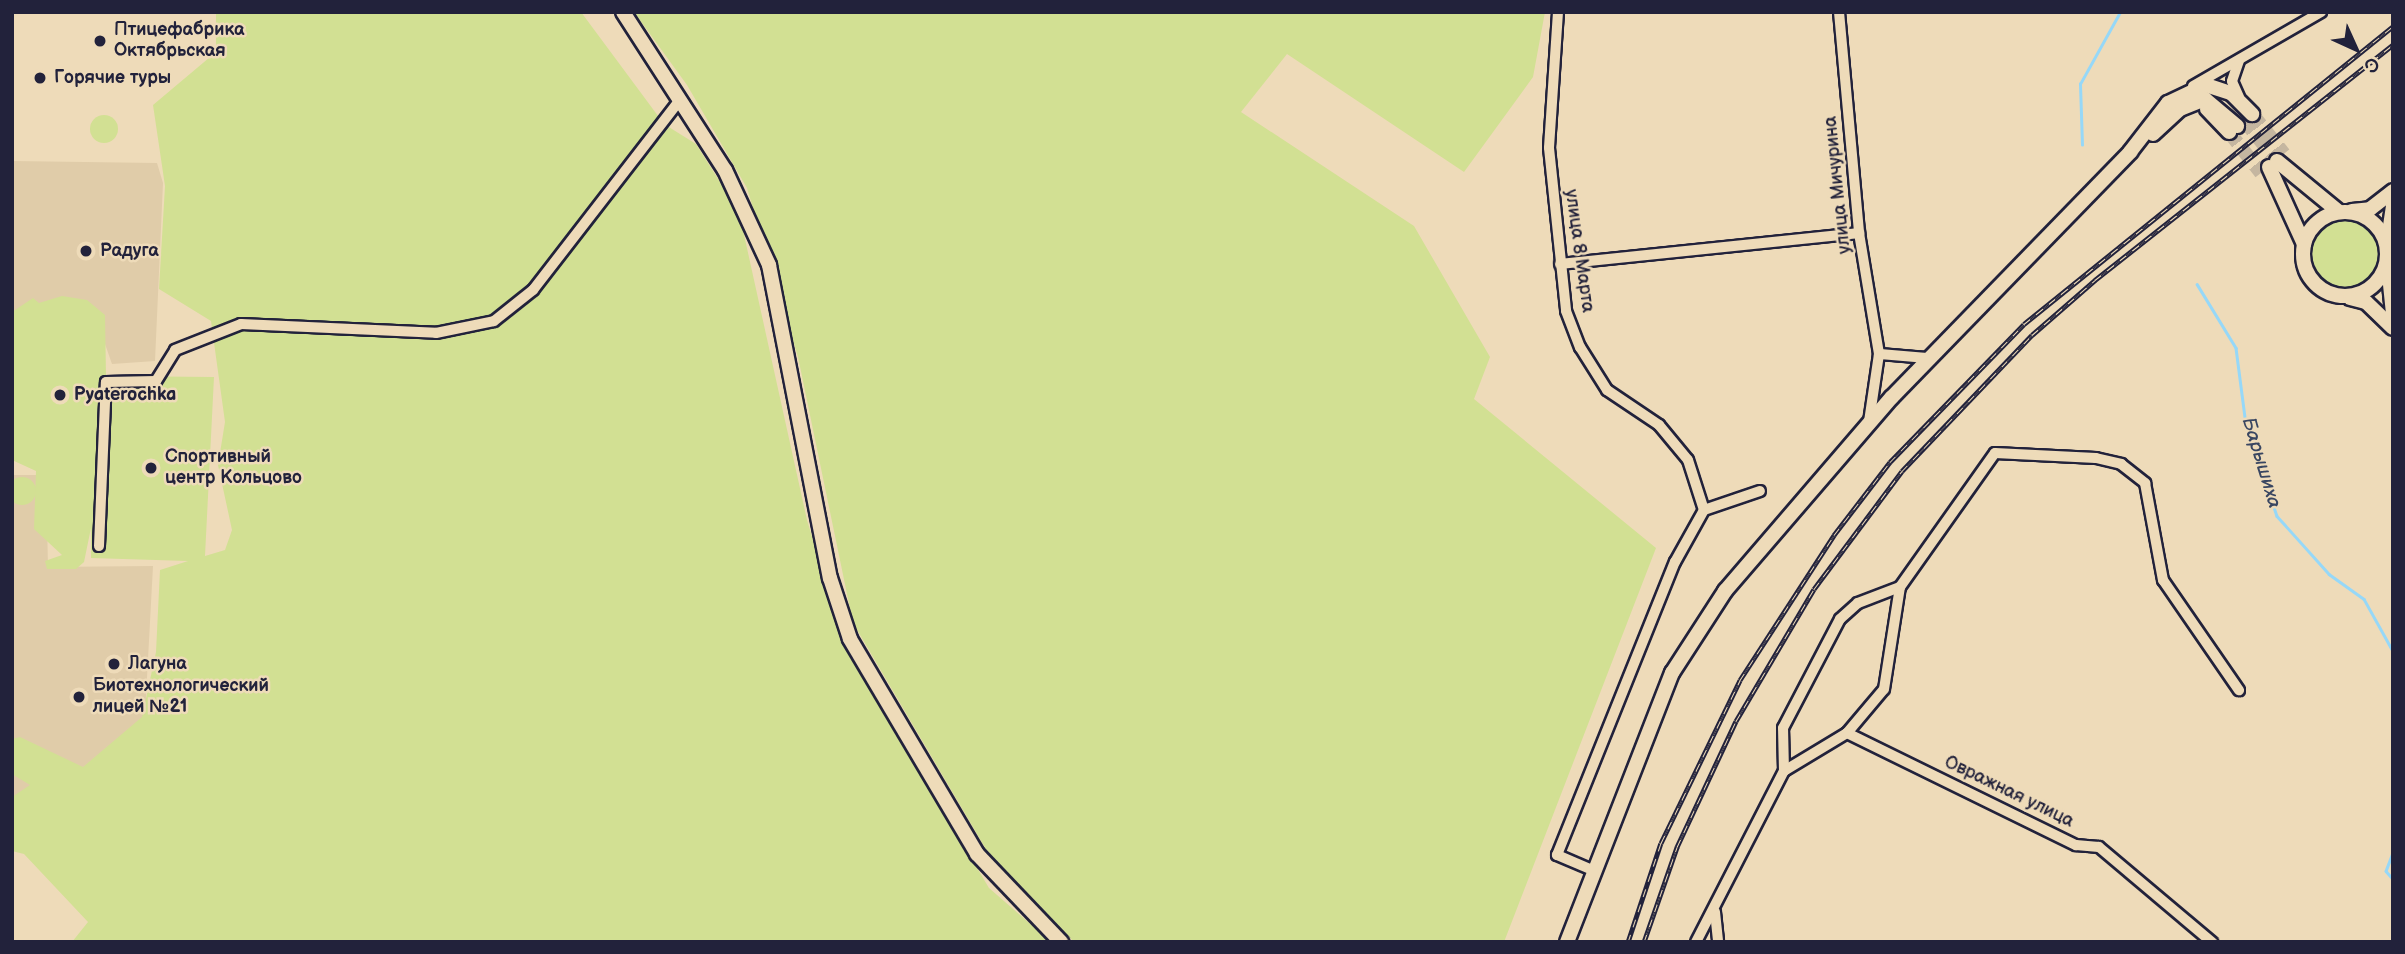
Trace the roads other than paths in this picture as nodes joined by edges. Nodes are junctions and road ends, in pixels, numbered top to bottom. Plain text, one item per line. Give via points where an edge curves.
1 (623, 12) edge
2 (1558, 12) edge
3 (1839, 12) edge
4 (2320, 12) edge
5 (2241, 59) junction
6 (2183, 93) junction
7 (680, 100) junction
8 (2241, 101) junction
9 (2144, 138) junction
10 (2393, 191) edge
11 (2393, 206) edge
12 (2344, 212) junction
13 (1859, 233) junction
14 (2304, 244) junction
15 (2387, 254) junction
16 (1560, 264) junction
17 (2346, 297) junction
18 (2393, 313) edge
19 (2393, 328) edge
20 (1879, 354) junction
21 (1928, 358) junction
22 (1869, 424) junction
23 (1760, 491) dead end
24 (1704, 510) junction
25 (99, 546) dead end
26 (1900, 587) junction
27 (2239, 690) dead end
28 (1847, 733) junction
29 (1784, 771) junction
30 (1590, 869) junction
31 (1715, 912) junction
32 (1061, 942) edge
33 (1567, 942) edge
34 (1696, 942) edge
35 (1718, 942) edge
36 (2213, 942) edge

1 - 7 main road
2 - 16 street, улица 8 Марта via 1549,148
3 - 13 street, улица Мичурина
4 - 5 street
5 - 6 street
5 - 8 street via 2232,81
6 - 8 main road via 2206,85
6 - 9 main road
7 - 25 street via 533,290 494,321 436,333 241,324 175,350 156,381 106,382
7 - 32 main road via 750,213 769,265 831,578 850,639 977,854
8 - 9 main road via 2241,123 2225,99 2191,96
9 - 21 main road
10 - 12 main road via 2370,209
11 - 15 main road
12 - 14 main road via 2312,227
12 - 14 main road via 2273,163
12 - 15 main road via 2372,221
13 - 16 street
13 - 20 street, улица Мичурина
14 - 17 main road via 2309,278
15 - 17 main road via 2373,287
15 - 18 main road
16 - 24 street, улица 8 Марта via 1566,311 1580,347 1606,390 1659,425 1688,460
17 - 19 main road via 2366,302
20 - 21 street
20 - 22 street, улица Мичурина
21 - 22 main road
22 - 30 main road via 1696,632 1672,673
23 - 24 street
24 - 30 street via 1675,562 1557,855
26 - 27 street via 1995,453 2121,464 2145,483 2152,500 2163,580
26 - 28 street via 1884,689
26 - 29 street via 1858,603 1840,619 1787,717
28 - 29 street
28 - 36 street, Овражная улица via 2076,845 2099,846
29 - 31 street
30 - 33 main road
31 - 34 street
31 - 35 street

